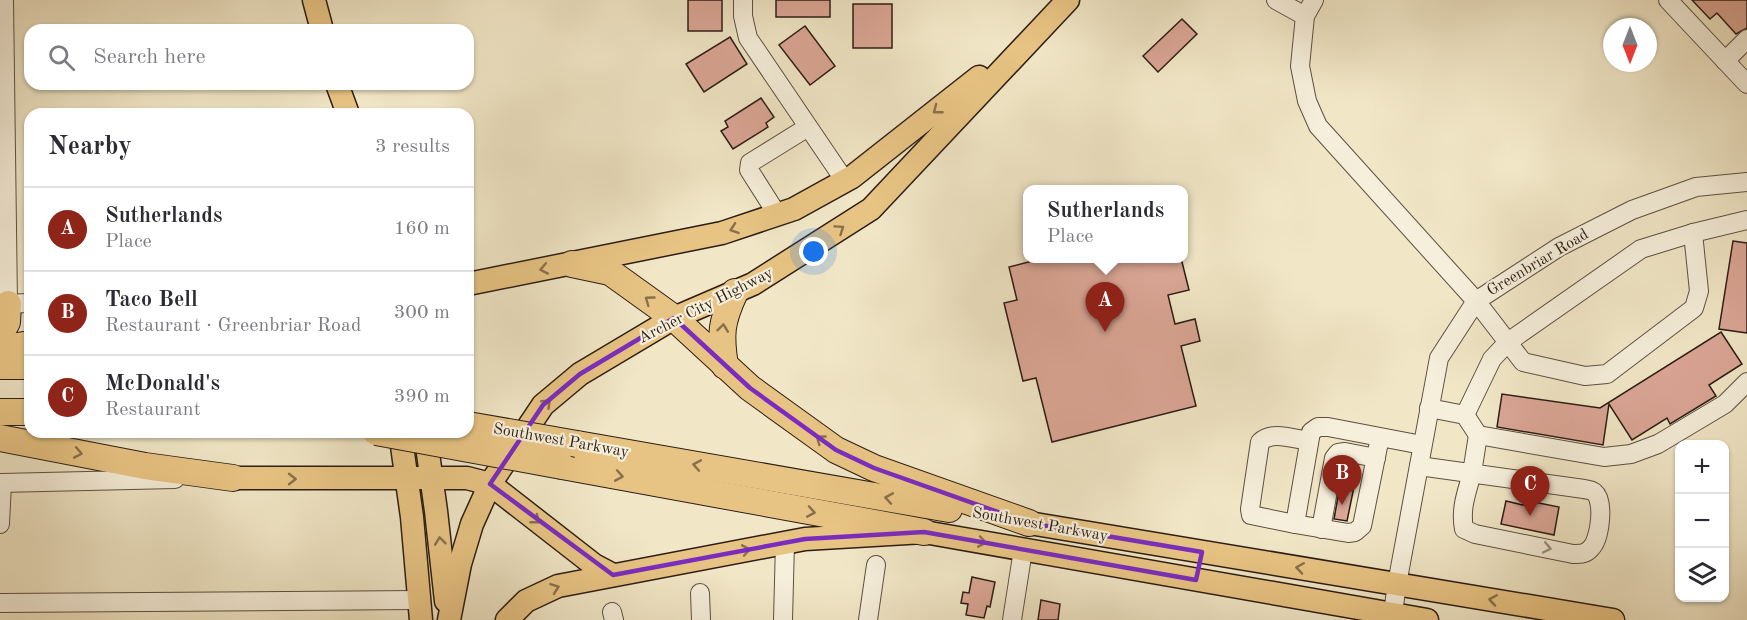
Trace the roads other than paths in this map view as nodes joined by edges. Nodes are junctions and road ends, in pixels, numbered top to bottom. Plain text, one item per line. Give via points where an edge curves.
1 (4, 0) edge
2 (314, 0) edge
3 (743, 0) edge
4 (1276, 0) edge
5 (1314, 0) edge
6 (1668, 0) edge
7 (1058, 3) edge
8 (1305, 16) junction
9 (320, 24) edge
10 (1033, 36) junction
11 (1747, 39) edge
12 (1725, 60) junction
13 (1746, 80) edge
14 (336, 90) edge
15 (338, 90) edge
16 (338, 108) edge
17 (345, 108) edge
18 (808, 127) junction
19 (845, 181) junction
20 (1747, 182) edge
21 (777, 214) junction
22 (1747, 220) edge
23 (1693, 233) junction
24 (572, 264) junction
25 (474, 283) edge
26 (735, 292) junction
27 (1476, 301) junction
28 (13, 303) edge
29 (674, 318) junction
30 (0, 335) edge
31 (1508, 342) junction
32 (24, 345) edge
33 (0, 349) edge
34 (0, 366) edge
35 (24, 366) edge
36 (725, 366) junction
37 (1747, 382) edge
38 (1429, 408) junction
39 (0, 411) edge
40 (24, 412) edge
41 (1465, 415) junction
42 (474, 426) edge
43 (1478, 435) junction
44 (1380, 437) junction
45 (0, 438) edge
46 (401, 438) edge
47 (409, 438) edge
48 (426, 438) edge
49 (1310, 441) junction
50 (1422, 445) junction
51 (1376, 458) junction
52 (1419, 466) junction
53 (1472, 473) junction
54 (233, 478) junction
55 (407, 479) junction
56 (431, 479) junction
57 (1, 483) edge
58 (490, 484) junction
59 (1029, 523) junction
60 (0, 524) edge
61 (1295, 524) junction
62 (1322, 529) junction
63 (924, 532) junction
64 (785, 543) junction
65 (1023, 549) junction
66 (1202, 552) junction
67 (876, 565) dead end
68 (613, 574) junction
69 (1196, 580) junction
70 (1397, 584) junction
71 (700, 593) dead end
72 (0, 603) edge
73 (420, 610) edge
74 (1569, 616) edge
75 (1392, 617) edge
76 (448, 620) edge
77 (507, 620) edge
78 (701, 620) edge
79 (783, 620) edge
80 (868, 620) edge
81 (1012, 620) edge
82 (1427, 620) edge
83 (1612, 620) edge

1 - 28 street
2 - 9 main road
3 - 18 street via 748,38
4 - 8 street
5 - 8 street
6 - 12 street
7 - 10 main road, Archer City Highway
8 - 27 street via 1300,66 1307,101 1318,126
10 -> 19 main road, Archer City Highway
26 -> 10 main road, Archer City Highway via 871,209
11 - 12 street
12 - 13 street
14 - 16 main road
15 - 17 main road
18 - 19 street
18 - 21 street via 750,163 749,170
19 - 21 main road, Archer City Highway
20 - 27 street, Greenbriar Road via 1696,187 1632,210 1559,247
21 -> 24 main road, Archer City Highway via 722,233
22 - 23 street
23 - 31 street via 1641,249
23 - 31 street via 1700,291 1694,308 1607,374 1585,376 1523,362
24 -> 25 main road, Archer City Highway
29 -> 24 highway via 610,272
26 - 29 main road, Archer City Highway
36 -> 26 highway via 721,341 724,316
27 - 31 street
27 - 38 street, Greenbriar Road via 1439,358
28 - 30 highway
29 - 36 highway
58 -> 29 main road, Archer City Highway via 543,405 580,374
31 - 41 street via 1492,359
32 - 33 highway
34 - 35 highway
59 -> 36 highway via 874,468 836,450
37 - 43 street via 1725,404 1658,444 1631,454 1604,457
38 - 41 street
38 - 50 street, Greenbriar Road
39 - 40 highway
41 - 43 street
59 -> 42 highway, Southwest Parkway, bridge
43 - 53 street
44 - 49 street via 1318,427 1311,432
44 - 50 street
44 - 51 street
45 -> 54 highway via 145,466
46 - 55 main road
47 -> 63 highway, Southwest Parkway, bridge
48 - 56 main road
49 - 61 street
49 - 61 street via 1272,435 1260,442 1251,515
50 - 52 street, Greenbriar Road
51 - 62 street via 1362,526 1348,533
51 - 62 street via 1345,452 1334,458
52 - 53 street
52 - 70 street, Greenbriar Road
53 -> 53 street via 1464,497 1464,529 1574,554 1592,548 1600,510 1594,493
54 -> 55 main road
54 - 57 street
55 - 56 main road
55 - 73 main road
56 - 58 main road via 467,478
76 -> 56 main road
57 - 60 street
58 -> 68 main road via 594,565
58 - 76 main road, Archer City Highway via 472,524
59 - 66 main road, Southwest Parkway
61 - 62 street
63 - 64 main road
63 -> 65 main road, Southwest Parkway
68 -> 64 main road
64 - 79 street
65 - 69 main road, Southwest Parkway
65 - 81 street
66 - 69 main road
70 -> 66 main road, Southwest Parkway
67 - 80 street
77 -> 68 main road via 526,601 558,586
69 - 75 main road, Southwest Parkway
74 -> 70 main road, Southwest Parkway
70 - 75 street, Greenbriar Road
71 - 78 street
72 - 73 street
74 - 83 main road, Southwest Parkway
75 - 82 main road, Southwest Parkway

